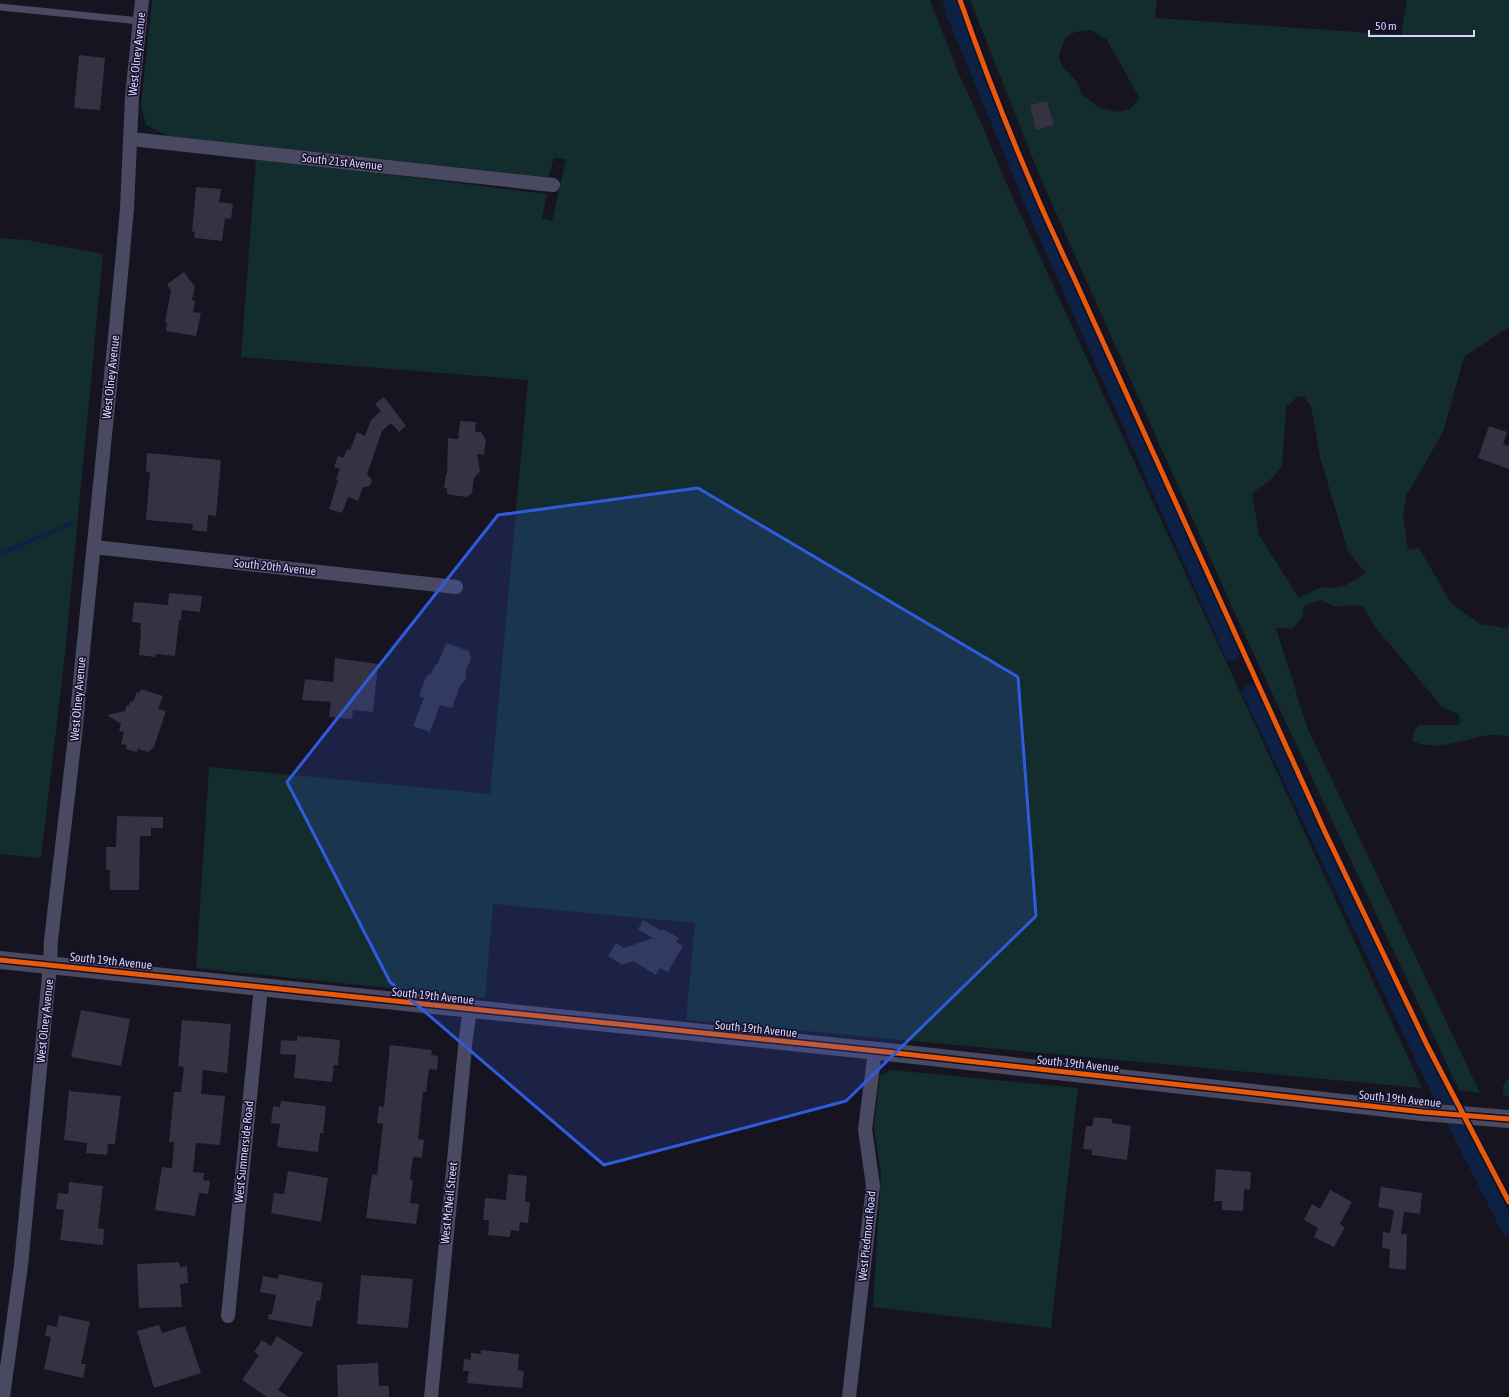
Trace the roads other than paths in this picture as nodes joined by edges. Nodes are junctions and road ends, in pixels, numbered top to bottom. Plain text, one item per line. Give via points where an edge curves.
1 (142, 0) edge
2 (0, 7) edge
3 (140, 21) junction
4 (131, 139) junction
5 (553, 185) dead end
6 (94, 547) junction
7 (456, 587) dead end
8 (0, 960) edge
9 (50, 965) junction
10 (261, 987) junction
11 (470, 1010) junction
12 (875, 1051) junction
13 (1509, 1120) edge
14 (228, 1316) dead end
15 (3, 1397) edge
16 (431, 1397) edge
17 (849, 1397) edge

1 - 3 street, West Olney Avenue
2 - 3 lane
3 - 4 street, West Olney Avenue via 132,97
4 - 5 street, South 21st Avenue
4 - 6 street, West Olney Avenue via 124,249
6 - 7 street, South 20th Avenue
6 - 9 street, West Olney Avenue
8 - 9 street, South 19th Avenue
9 - 10 street, South 19th Avenue
9 - 15 street, West Olney Avenue via 21,1265
10 - 11 street, South 19th Avenue
10 - 14 street, West Summerside Road
11 - 12 street, South 19th Avenue
11 - 16 street, West McNeil Street
12 - 13 street, South 19th Avenue
12 - 17 street, West Piedmont Road via 865,1130 873,1186

